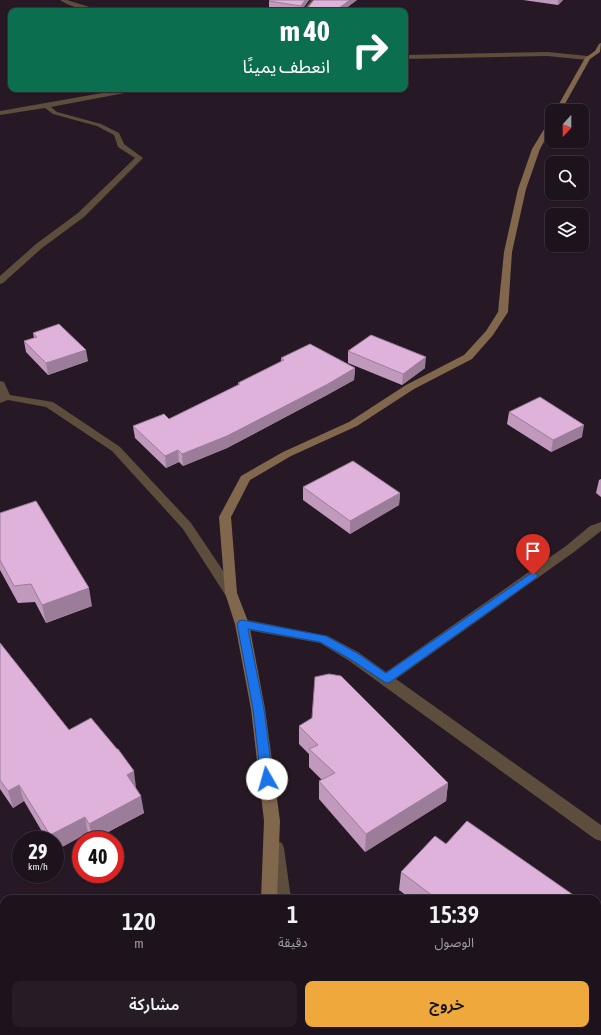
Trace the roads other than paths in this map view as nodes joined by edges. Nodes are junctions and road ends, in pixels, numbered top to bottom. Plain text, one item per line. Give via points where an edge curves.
1 (63, 0) edge
2 (314, 0) edge
3 (87, 8) edge
4 (307, 8) edge
5 (601, 45) edge
6 (599, 53) edge
7 (408, 57) edge
8 (588, 58) junction
9 (120, 92) edge
10 (562, 104) edge
11 (46, 106) junction
12 (0, 113) edge
13 (545, 133) edge
14 (0, 282) edge
15 (0, 384) edge
16 (3, 398) edge
17 (601, 526) edge
18 (232, 593) junction
19 (242, 624) junction
20 (386, 679) junction
21 (272, 821) junction
22 (601, 834) edge
23 (269, 895) edge
24 (282, 895) edge

1 - 3 street
2 - 4 street
5 - 6 street
6 - 8 street
7 - 8 street via 547,54
8 - 10 street
9 - 11 street
11 - 12 street
11 - 14 street via 55,113 99,125 117,134 122,145 139,158 81,215 39,246
13 - 18 street via 536,149 522,189 508,252 503,312 490,333 468,357 410,387 353,424 287,454 245,478 225,517
15 - 16 street
16 - 18 street via 49,404 116,449 187,526
17 - 20 street
18 - 19 street
19 - 20 street via 323,639
19 - 21 street via 258,709
20 - 22 street
21 - 23 street
21 - 24 street

